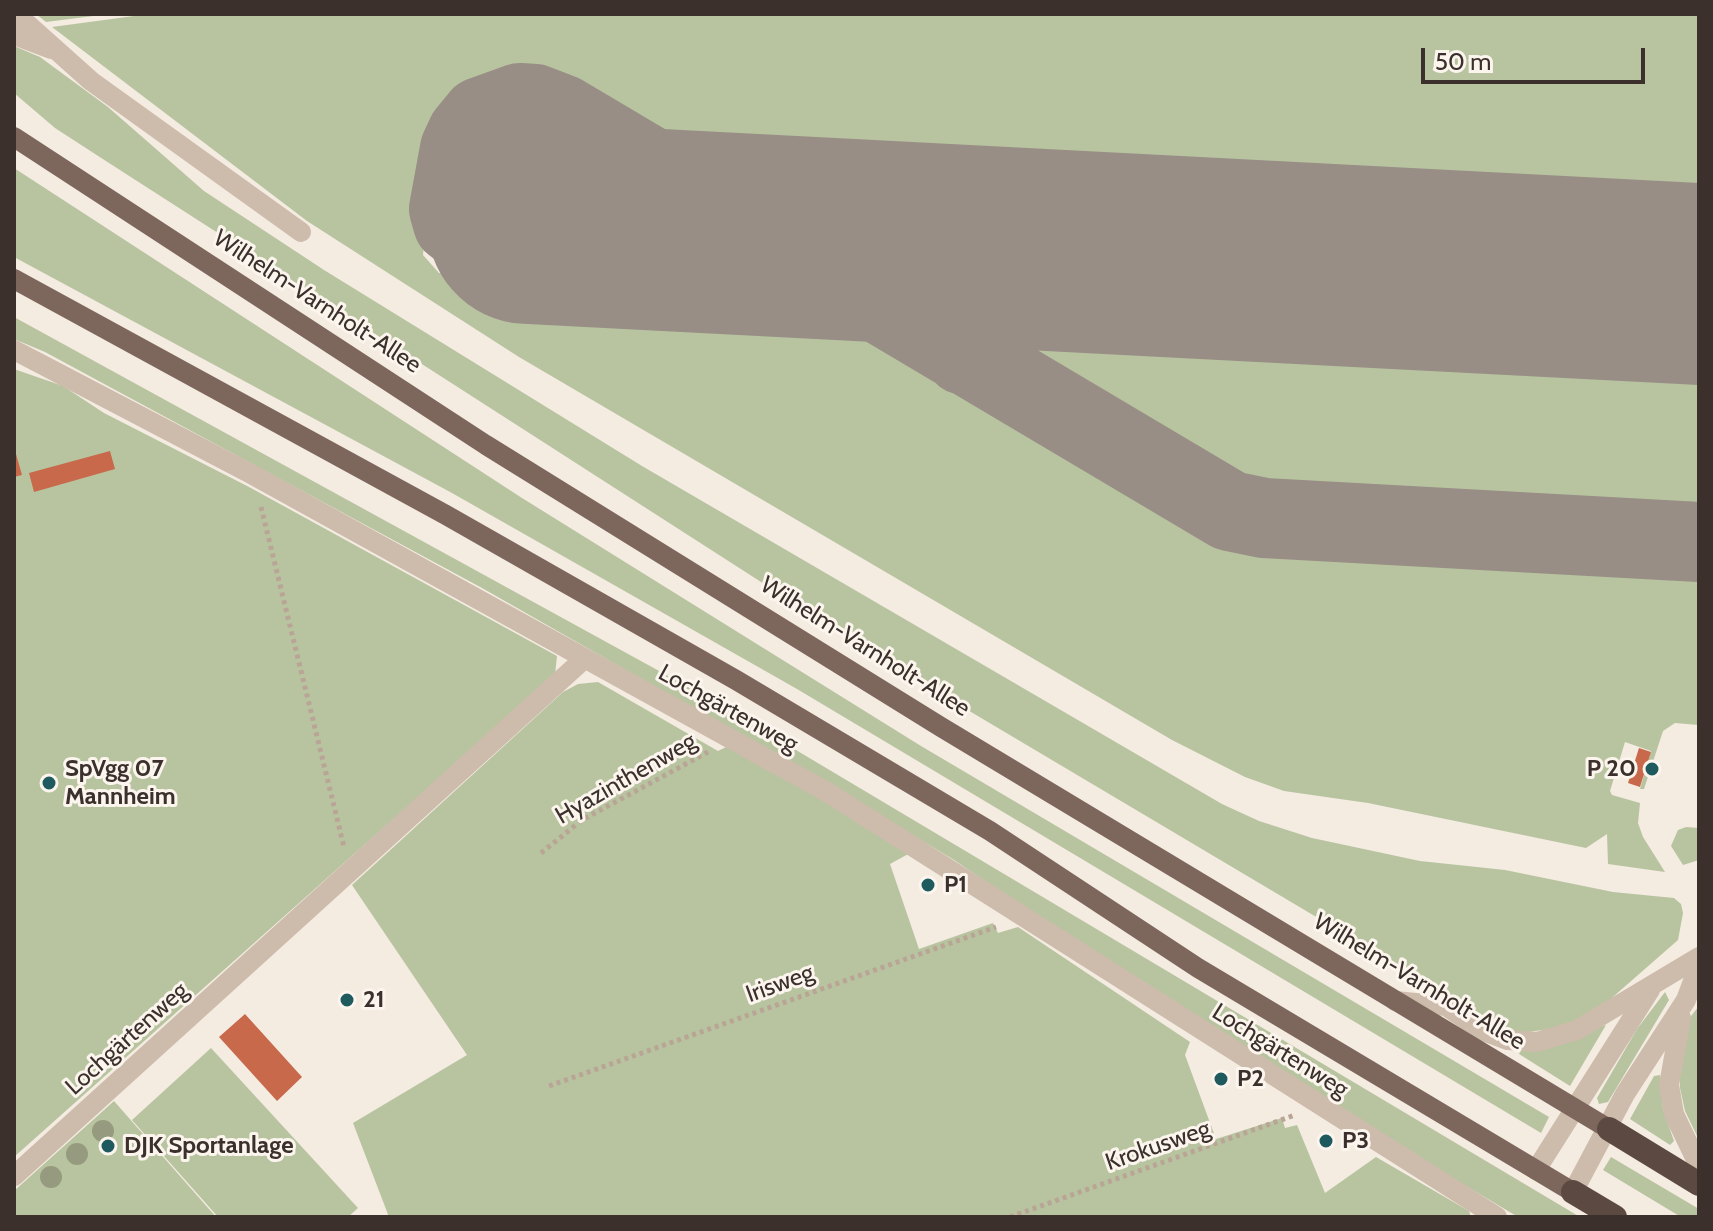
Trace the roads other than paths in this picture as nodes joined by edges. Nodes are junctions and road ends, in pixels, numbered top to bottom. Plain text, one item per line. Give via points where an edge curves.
1 (16, 14) edge
2 (14, 35) edge
3 (53, 49) junction
4 (14, 137) edge
5 (301, 232) dead end
6 (14, 279) edge
7 (14, 350) edge
8 (584, 659) junction
9 (1699, 957) edge
10 (1699, 965) edge
11 (1655, 983) junction
12 (1686, 1000) junction
13 (1395, 1001) junction
14 (1573, 1107) junction
15 (1609, 1129) junction
16 (1699, 1166) edge
17 (1536, 1170) junction
18 (14, 1176) edge
19 (1699, 1184) edge
20 (1573, 1192) junction
21 (1497, 1217) edge
22 (1615, 1217) edge

1 - 3 street
2 - 3 street
3 - 5 street
4 - 13 main road, Wilhelm-Varnholt-Allee via 500,453
6 - 17 main road via 749,687 990,831 1198,968
7 - 8 street via 253,475
8 - 18 street, Lochgärtenweg
8 - 21 street, Lochgärtenweg via 827,792
9 - 11 street
10 - 12 street
11 - 13 street via 1577,1030 1537,1042 1508,1040 1481,1030 1446,1006
11 - 14 street
12 - 15 street via 1625,1094
12 - 16 street via 1669,1085 1674,1114
13 - 14 main road, Wilhelm-Varnholt-Allee
14 - 15 main road, Wilhelm-Varnholt-Allee
14 - 17 street
15 - 19 highway, Wilhelm-Varnholt-Allee
15 - 20 street
17 - 20 main road
20 - 22 highway

